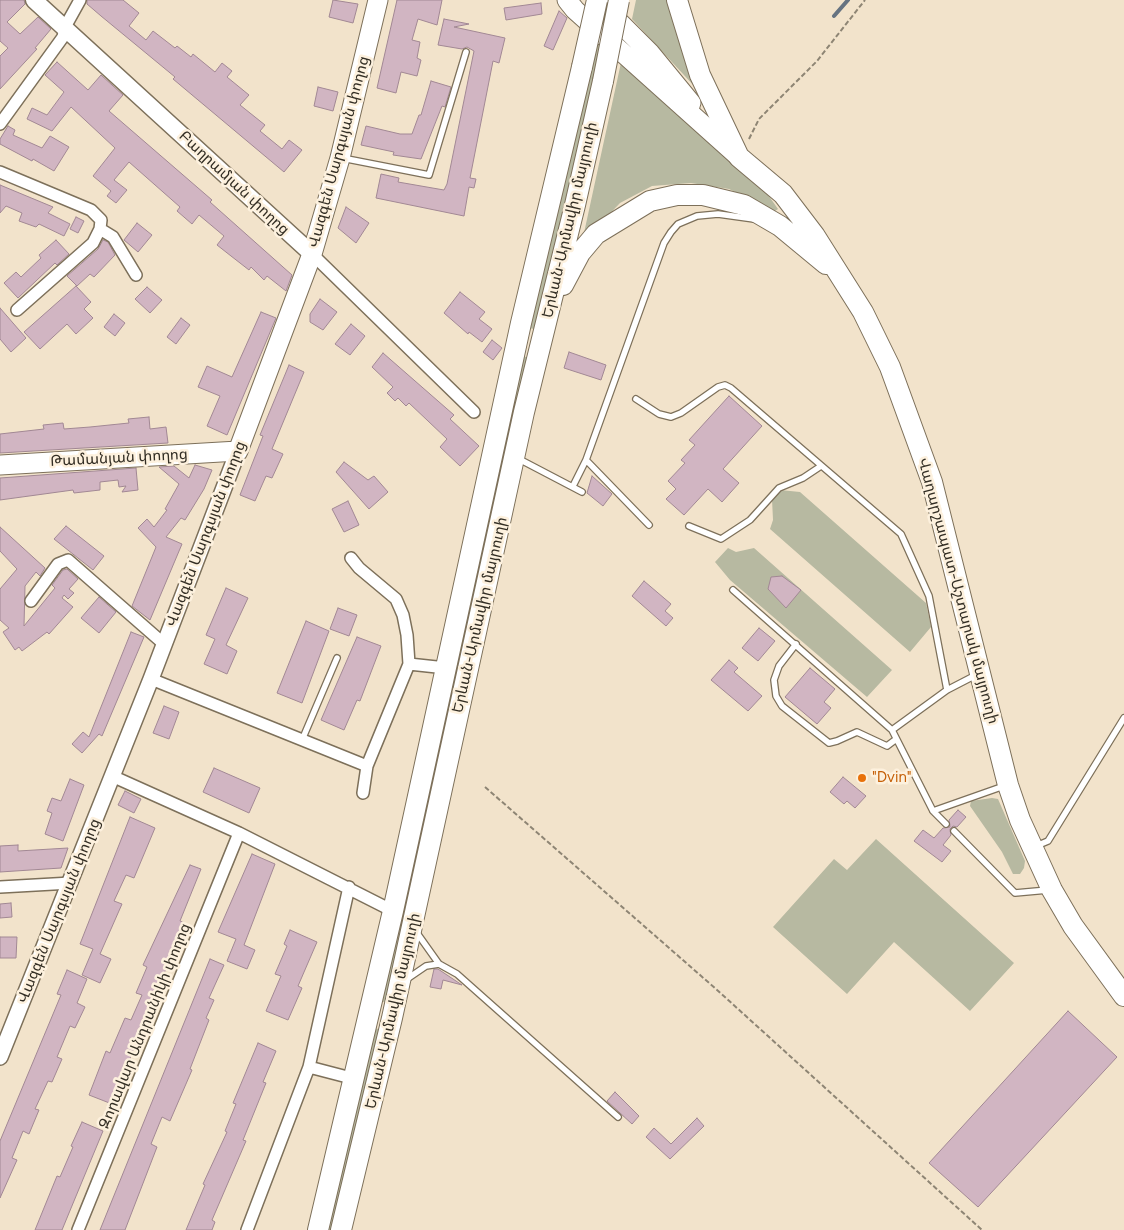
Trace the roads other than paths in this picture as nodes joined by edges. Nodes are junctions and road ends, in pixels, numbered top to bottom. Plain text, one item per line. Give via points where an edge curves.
1 (34, 0) edge
2 (80, 0) edge
3 (378, 0) edge
4 (567, 0) edge
5 (597, 0) edge
6 (619, 0) edge
7 (677, 0) edge
8 (65, 27) junction
9 (466, 52) dead end
10 (0, 124) edge
11 (712, 133) junction
12 (739, 157) junction
13 (340, 158) junction
14 (0, 172) edge
15 (780, 226) junction
16 (100, 229) junction
17 (312, 254) junction
18 (136, 274) dead end
19 (841, 276) junction
20 (17, 310) dead end
21 (520, 323) junction
22 (543, 335) junction
23 (636, 399) dead end
24 (474, 412) dead end
25 (238, 451) junction
26 (515, 457) junction
27 (586, 460) junction
28 (0, 465) edge
29 (821, 466) junction
30 (573, 486) junction
31 (582, 492) dead end
32 (649, 525) dead end
33 (689, 526) dead end
34 (351, 558) dead end
35 (733, 590) dead end
36 (31, 601) dead end
37 (164, 644) junction
38 (796, 644) junction
39 (336, 658) dead end
40 (408, 664) junction
41 (446, 668) junction
42 (980, 672) junction
43 (151, 679) junction
44 (947, 690) junction
45 (1124, 718) edge
46 (892, 730) junction
47 (302, 740) junction
48 (895, 740) junction
49 (367, 766) junction
50 (112, 776) junction
51 (1008, 785) junction
52 (363, 793) dead end
53 (932, 811) junction
54 (946, 824) dead end
55 (954, 830) dead end
56 (239, 833) junction
57 (1032, 848) junction
58 (71, 883) junction
59 (0, 887) edge
60 (349, 887) junction
61 (1052, 890) junction
62 (393, 911) junction
63 (413, 924) junction
64 (439, 964) junction
65 (398, 984) junction
66 (1124, 996) edge
67 (370, 1013) junction
68 (392, 1018) junction
69 (0, 1056) edge
70 (309, 1067) junction
71 (355, 1079) junction
72 (618, 1117) dead end
73 (78, 1230) edge
74 (247, 1230) edge
75 (318, 1230) edge
76 (341, 1230) edge

1 - 8 main road, Բաղրամյան փողոց
2 - 8 street
3 - 13 main road, Վազգեն Սարգսյան փողոց
4 - 11 main road, Վաղարշապատ-Աշտարակ մայրուղի
5 - 11 main road, Վաղարշապատ-Աշտարակ մայրուղի via 650,53
5 - 21 highway, Երևան-Արմավիր մայրուղի, bridge
6 - 22 highway, Երևան-Արմավիր մայրուղի, bridge
7 - 12 highway via 700,75
8 - 10 street via 63,37
8 - 17 main road, Բաղրամյան փողոց
9 - 13 lane via 430,175
11 - 12 main road, Վաղարշապատ-Աշտարակ մայրուղի
12 - 19 highway, Վաղարշապատ-Աշտարակ մայրուղի via 783,194
13 - 17 main road, Վազգեն Սարգսյան փողոց
14 - 16 street via 91,210 100,220
15 - 19 highway
15 - 22 highway via 744,205 703,195 677,195 650,201 596,234 580,253
15 - 27 lane via 758,219 713,214 687,219 670,232
16 - 18 street via 113,237
16 - 20 street via 93,243
17 - 24 street, Բաղրամյան փողոց
17 - 25 main road, Վազգեն Սարգսյան փողոց
19 - 42 highway, Վաղարշապատ-Աշտարակ մայրուղի via 890,367 932,482
21 - 22 highway via 526,338 537,340
21 - 41 highway, Երևան-Արմավիր մայրուղի
22 - 26 highway, Երևան-Արմավիր մայրուղի
23 - 29 lane via 659,414 671,417 725,385
25 - 28 main road, Թամանյան փողոց
25 - 37 street, Վազգեն Սարգսյան փողոց
26 - 30 lane
26 - 63 highway, Երևան-Արմավիր մայրուղի
27 - 30 lane
27 - 32 lane
29 - 33 lane via 779,488 750,520 721,539
29 - 44 lane via 901,534 929,596
30 - 31 lane
34 - 40 street via 396,600 407,634
35 - 38 lane
36 - 37 street via 58,564 68,560
37 - 43 street, Վազգեն Սարգսյան փողոց
38 - 46 lane
38 - 48 lane via 779,666 774,680 776,696 782,706 829,743 857,732 887,746
39 - 47 lane
40 - 41 street
40 - 49 street
41 - 62 highway, Երևան-Արմավիր մայրուղի
42 - 44 lane
42 - 51 highway, Վաղարշապատ-Աշտարակ մայրուղի
43 - 47 street
43 - 50 street, Վազգեն Սարգսյան փողոց
44 - 46 lane
45 - 57 lane via 1048,841
46 - 48 lane
47 - 49 street
48 - 53 lane
49 - 52 street
50 - 56 street
50 - 58 street, Վազգեն Սարգսյան փողոց
51 - 53 lane
51 - 57 highway, Վաղարշապատ-Աշտարակ մայրուղի
53 - 54 lane
55 - 61 lane via 1016,893
56 - 60 street
56 - 73 street, Զորավար Անդրանիկի փողոց
57 - 61 highway, Վաղարշապատ-Աշտարակ մայրուղի
58 - 59 street
58 - 69 street, Վազգեն Սարգսյան փողոց
60 - 62 street
60 - 70 street
61 - 66 highway, Վաղարշապատ-Աշտարակ մայրուղի via 1073,926
62 - 67 highway, Երևան-Արմավիր մայրուղի
63 - 64 lane via 424,946
63 - 65 highway, Երևան-Արմավիր մայրուղի
64 - 65 lane via 426,966
64 - 72 lane via 457,974
65 - 68 highway, Երևան-Արմավիր մայրուղի
67 - 68 highway
67 - 71 highway, Երևան-Արմավիր մայրուղի
68 - 76 highway, Երևան-Արմավիր մայրուղի
70 - 71 street
70 - 74 street
71 - 75 highway, Երևան-Արմավիր մայրուղի

